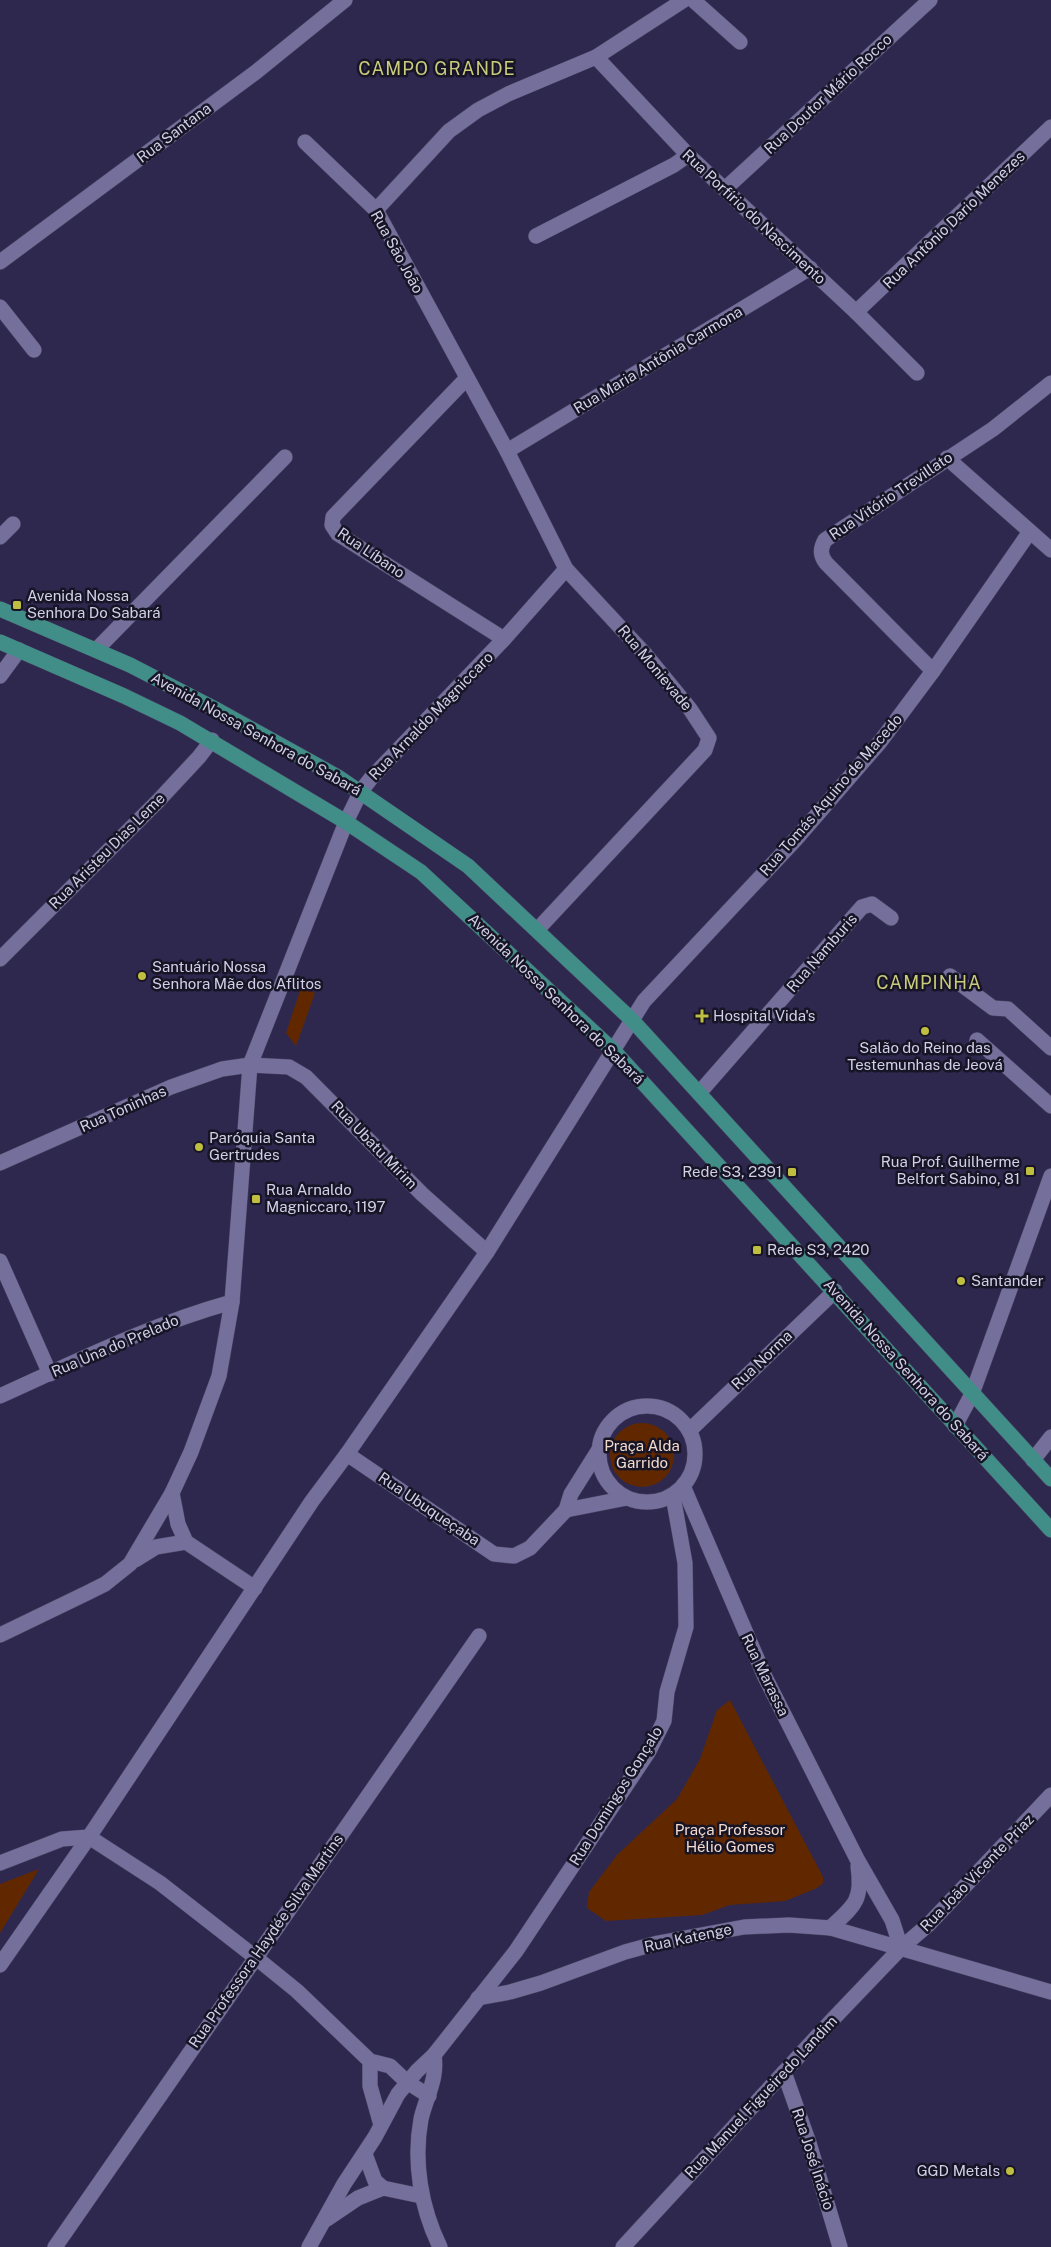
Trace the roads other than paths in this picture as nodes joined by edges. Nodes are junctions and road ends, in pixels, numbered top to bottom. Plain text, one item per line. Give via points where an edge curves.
1 (345, 0) edge
2 (684, 0) edge
3 (693, 0) edge
4 (930, 0) edge
5 (740, 42) dead end
6 (596, 57) junction
7 (1051, 127) edge
8 (305, 142) dead end
9 (688, 155) junction
10 (726, 188) junction
11 (376, 210) junction
12 (536, 236) dead end
13 (0, 262) edge
14 (810, 268) junction
15 (0, 307) edge
16 (856, 312) junction
17 (34, 350) dead end
18 (917, 373) dead end
19 (466, 379) junction
20 (1051, 383) edge
21 (507, 451) junction
22 (285, 457) dead end
23 (947, 458) junction
24 (13, 524) dead end
25 (1029, 533) junction
26 (0, 537) edge
27 (1051, 550) edge
28 (566, 569) junction
29 (0, 609) edge
30 (504, 639) junction
31 (0, 642) edge
32 (19, 650) junction
33 (96, 650) junction
34 (933, 671) junction
35 (0, 676) edge
36 (212, 740) junction
37 (360, 791) junction
38 (346, 822) junction
39 (890, 918) dead end
40 (537, 930) junction
41 (0, 959) edge
42 (950, 976) dead end
43 (632, 1020) junction
44 (977, 1040) dead end
45 (1051, 1048) edge
46 (614, 1051) junction
47 (250, 1065) junction
48 (700, 1092) junction
49 (1051, 1106) edge
50 (0, 1163) edge
51 (1051, 1178) edge
52 (486, 1252) junction
53 (0, 1261) edge
54 (835, 1291) junction
55 (232, 1302) junction
56 (50, 1374) junction
57 (972, 1394) junction
58 (0, 1396) edge
59 (955, 1426) junction
60 (690, 1430) junction
61 (1051, 1437) edge
62 (598, 1450) junction
63 (347, 1454) junction
64 (1033, 1460) junction
65 (1051, 1478) edge
66 (678, 1491) junction
67 (172, 1493) junction
68 (627, 1498) junction
69 (566, 1510) junction
70 (1051, 1530) edge
71 (186, 1542) junction
72 (130, 1564) junction
73 (255, 1588) junction
74 (0, 1635) edge
75 (479, 1636) dead end
76 (1051, 1795) edge
77 (89, 1837) junction
78 (857, 1859) junction
79 (0, 1864) edge
80 (830, 1928) junction
81 (901, 1948) junction
82 (255, 1957) junction
83 (0, 1965) edge
84 (1051, 1992) edge
85 (478, 1998) junction
86 (434, 2055) junction
87 (370, 2061) junction
88 (784, 2072) junction
89 (407, 2082) junction
90 (429, 2096) junction
91 (381, 2125) junction
92 (365, 2154) junction
93 (382, 2188) junction
94 (421, 2196) junction
95 (326, 2220) junction
96 (55, 2247) edge
97 (309, 2247) edge
98 (440, 2247) edge
99 (623, 2247) edge
100 (840, 2247) edge

1 - 13 street, Rua Santana via 256,72
2 - 6 street
3 - 5 street
4 - 10 street, Rua Doutor Mário Rocco
6 - 9 street, Rua Porfírio do Nascimento
6 - 11 street via 478,110 450,131
7 - 16 street, Rua Antônio Dario Menezes
8 - 11 street, Rua São João
9 - 10 street, Rua Porfírio do Nascimento
9 - 12 street
10 - 14 street, Rua Porfírio do Nascimento
11 - 19 street, Rua São João
14 - 16 street, Rua Porfírio do Nascimento
14 - 21 street, Rua Maria Antônia Carmona
15 - 17 street
16 - 18 street, Rua Porfírio do Nascimento
19 - 21 street, Rua Monievade
19 - 30 street, Rua Líbano via 333,517 332,525 338,534
20 - 23 street, Rua Vitório Trevillato via 993,429
21 - 28 street, Rua Monievade
22 - 33 street
23 - 25 street
23 - 34 street, Rua Vitório Trevillato via 825,540 821,552 826,563
24 - 26 street
25 - 27 street
25 - 34 street, Rua Tomás Aquino de Macedo
28 - 30 street, Rua Arnaldo Magniccaro
28 - 40 street, Rua Monievade via 645,654 709,738 705,750
29 - 33 main road, Avenida Nossa Senhora do Sabará
30 - 37 street, Rua Arnaldo Magniccaro
31 - 32 main road, Avenida Nossa Senhora do Sabará
32 - 35 street
32 - 36 main road, Avenida Nossa Senhora do Sabará via 124,696
33 - 37 main road, Avenida Nossa Senhora do Sabará via 219,711
34 - 43 street, Rua Tomás Aquino de Macedo via 880,742 796,839 644,1001
36 - 38 main road, Avenida Nossa Senhora do Sabará
36 - 41 street, Rua Aristeu Dias Leme via 164,795
37 - 38 street, Rua Arnaldo Magniccaro
37 - 40 main road, Avenida Nossa Senhora do Sabará via 468,866
38 - 46 main road, Avenida Nossa Senhora do Sabará via 421,872
38 - 47 street, Rua Arnaldo Magniccaro
39 - 48 street, Rua Namburis via 872,904 862,907
40 - 43 main road, Avenida Nossa Senhora do Sabará
42 - 45 street via 993,1008 1008,1010
43 - 46 street, Rua Tomás Aquino de Macedo
43 - 48 main road, Avenida Nossa Senhora do Sabará
44 - 49 street
46 - 52 street, Rua Tomás Aquino de Macedo
46 - 54 main road, Avenida Nossa Senhora do Sabará
47 - 50 street, Rua Toninhas via 222,1069 171,1088
47 - 52 street, Rua Ubatu Mirim via 288,1068 306,1077 422,1194
47 - 55 street, Rua Arnaldo Magniccaro
48 - 57 main road, Avenida Nossa Senhora do Sabará
51 - 57 street
52 - 63 street, Rua Tomás Aquino de Macedo
53 - 56 street
54 - 59 main road, Avenida Nossa Senhora do Sabará
54 - 60 street, Rua Norma
55 - 56 street, Rua Una do Prelado via 200,1311
55 - 67 street, Rua Arnaldo Magniccaro via 219,1376
56 - 58 street, Rua Una do Prelado
57 - 59 street
57 - 64 main road, Avenida Nossa Senhora do Sabará
59 - 70 main road, Avenida Nossa Senhora do Sabará
60 - 62 street via 674,1413 660,1406 644,1405 628,1409 614,1418 604,1430
60 - 66 street via 696,1449 695,1462
61 - 64 street
62 - 68 street via 602,1473 608,1483
62 - 69 street via 571,1494
63 - 69 street, Rua Ubuqueçaba via 494,1554 514,1556 530,1548
63 - 73 street, Rua Tomás Aquino de Macedo
64 - 65 main road, Avenida Nossa Senhora do Sabará
66 - 68 street via 650,1502
66 - 78 street, Rua Marassa via 765,1677
66 - 85 street, Rua Domingos Gonçalo via 685,1562 686,1627 668,1692 664,1721 649,1751 516,1952
67 - 71 street via 175,1516
67 - 72 street, Rua Arnaldo Magniccaro
68 - 69 street
71 - 72 street via 156,1547
71 - 73 street
72 - 74 street, Rua Arnaldo Magniccaro via 87,1594
73 - 77 street, Rua Tomás Aquino de Macedo
75 - 82 street, Rua Professora Haydée Silva Martins
76 - 81 street, Rua João Vicente Priaz via 929,1924
77 - 79 street via 62,1838
77 - 82 street via 160,1883
77 - 83 street, Rua Tomás Aquino de Macedo
78 - 80 street, Rua Marassa via 859,1895 848,1912
78 - 81 street, Rua Marassa via 892,1920
80 - 81 street, Rua Katenge
80 - 85 street, Rua Katenge via 744,1926 702,1933 625,1952 566,1975
81 - 84 street, Rua Katenge
81 - 88 street, Rua Manuel Figueiredo Landim
82 - 87 street via 297,1991
82 - 96 street, Rua Professora Haydée Silva Martins
85 - 86 street, Rua Domingos Gonçalo
86 - 89 street, Rua Domingos Gonçalo
86 - 90 street via 435,2073
87 - 89 street via 390,2066
87 - 91 street via 370,2086
88 - 99 street, Rua Manuel Figueiredo Landim
88 - 100 street, Rua José Inácio
89 - 90 street
89 - 91 street, Rua Domingos Gonçalo
90 - 94 street via 419,2134
91 - 92 street, Rua Domingos Gonçalo
92 - 93 street
92 - 95 street, Rua Domingos Gonçalo via 344,2184
93 - 94 street
93 - 95 street via 358,2198
94 - 98 street
95 - 97 street, Rua Domingos Gonçalo

